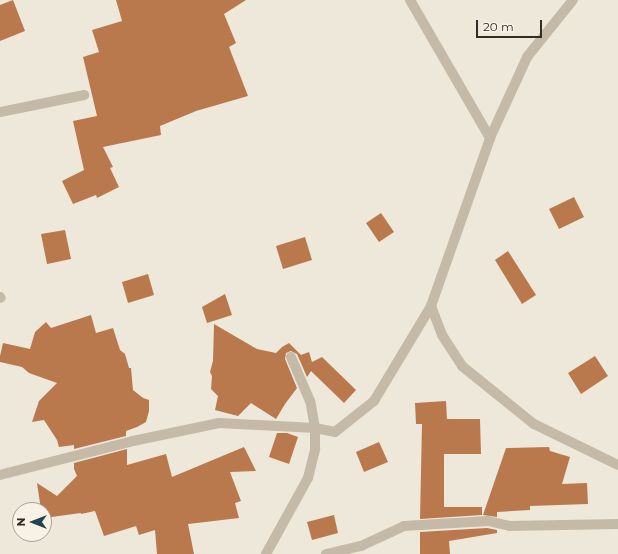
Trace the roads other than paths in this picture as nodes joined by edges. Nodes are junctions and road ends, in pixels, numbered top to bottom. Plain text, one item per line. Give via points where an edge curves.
1 (410, 0) edge
2 (573, 0) edge
3 (84, 95) dead end
4 (0, 112) edge
5 (490, 138) junction
6 (431, 306) junction
7 (291, 357) dead end
8 (315, 428) junction
9 (618, 465) edge
10 (0, 475) edge
11 (618, 524) edge
12 (266, 554) edge
13 (326, 554) edge

1 - 5 street
2 - 5 street via 527,57
3 - 4 street
5 - 6 street
6 - 8 street via 374,401 335,432
6 - 9 street via 442,334 462,366 534,424
7 - 8 street via 310,401
8 - 10 street via 219,423 133,441
8 - 12 street via 315,449 308,478
11 - 13 street via 509,526 488,522 404,526 361,546

